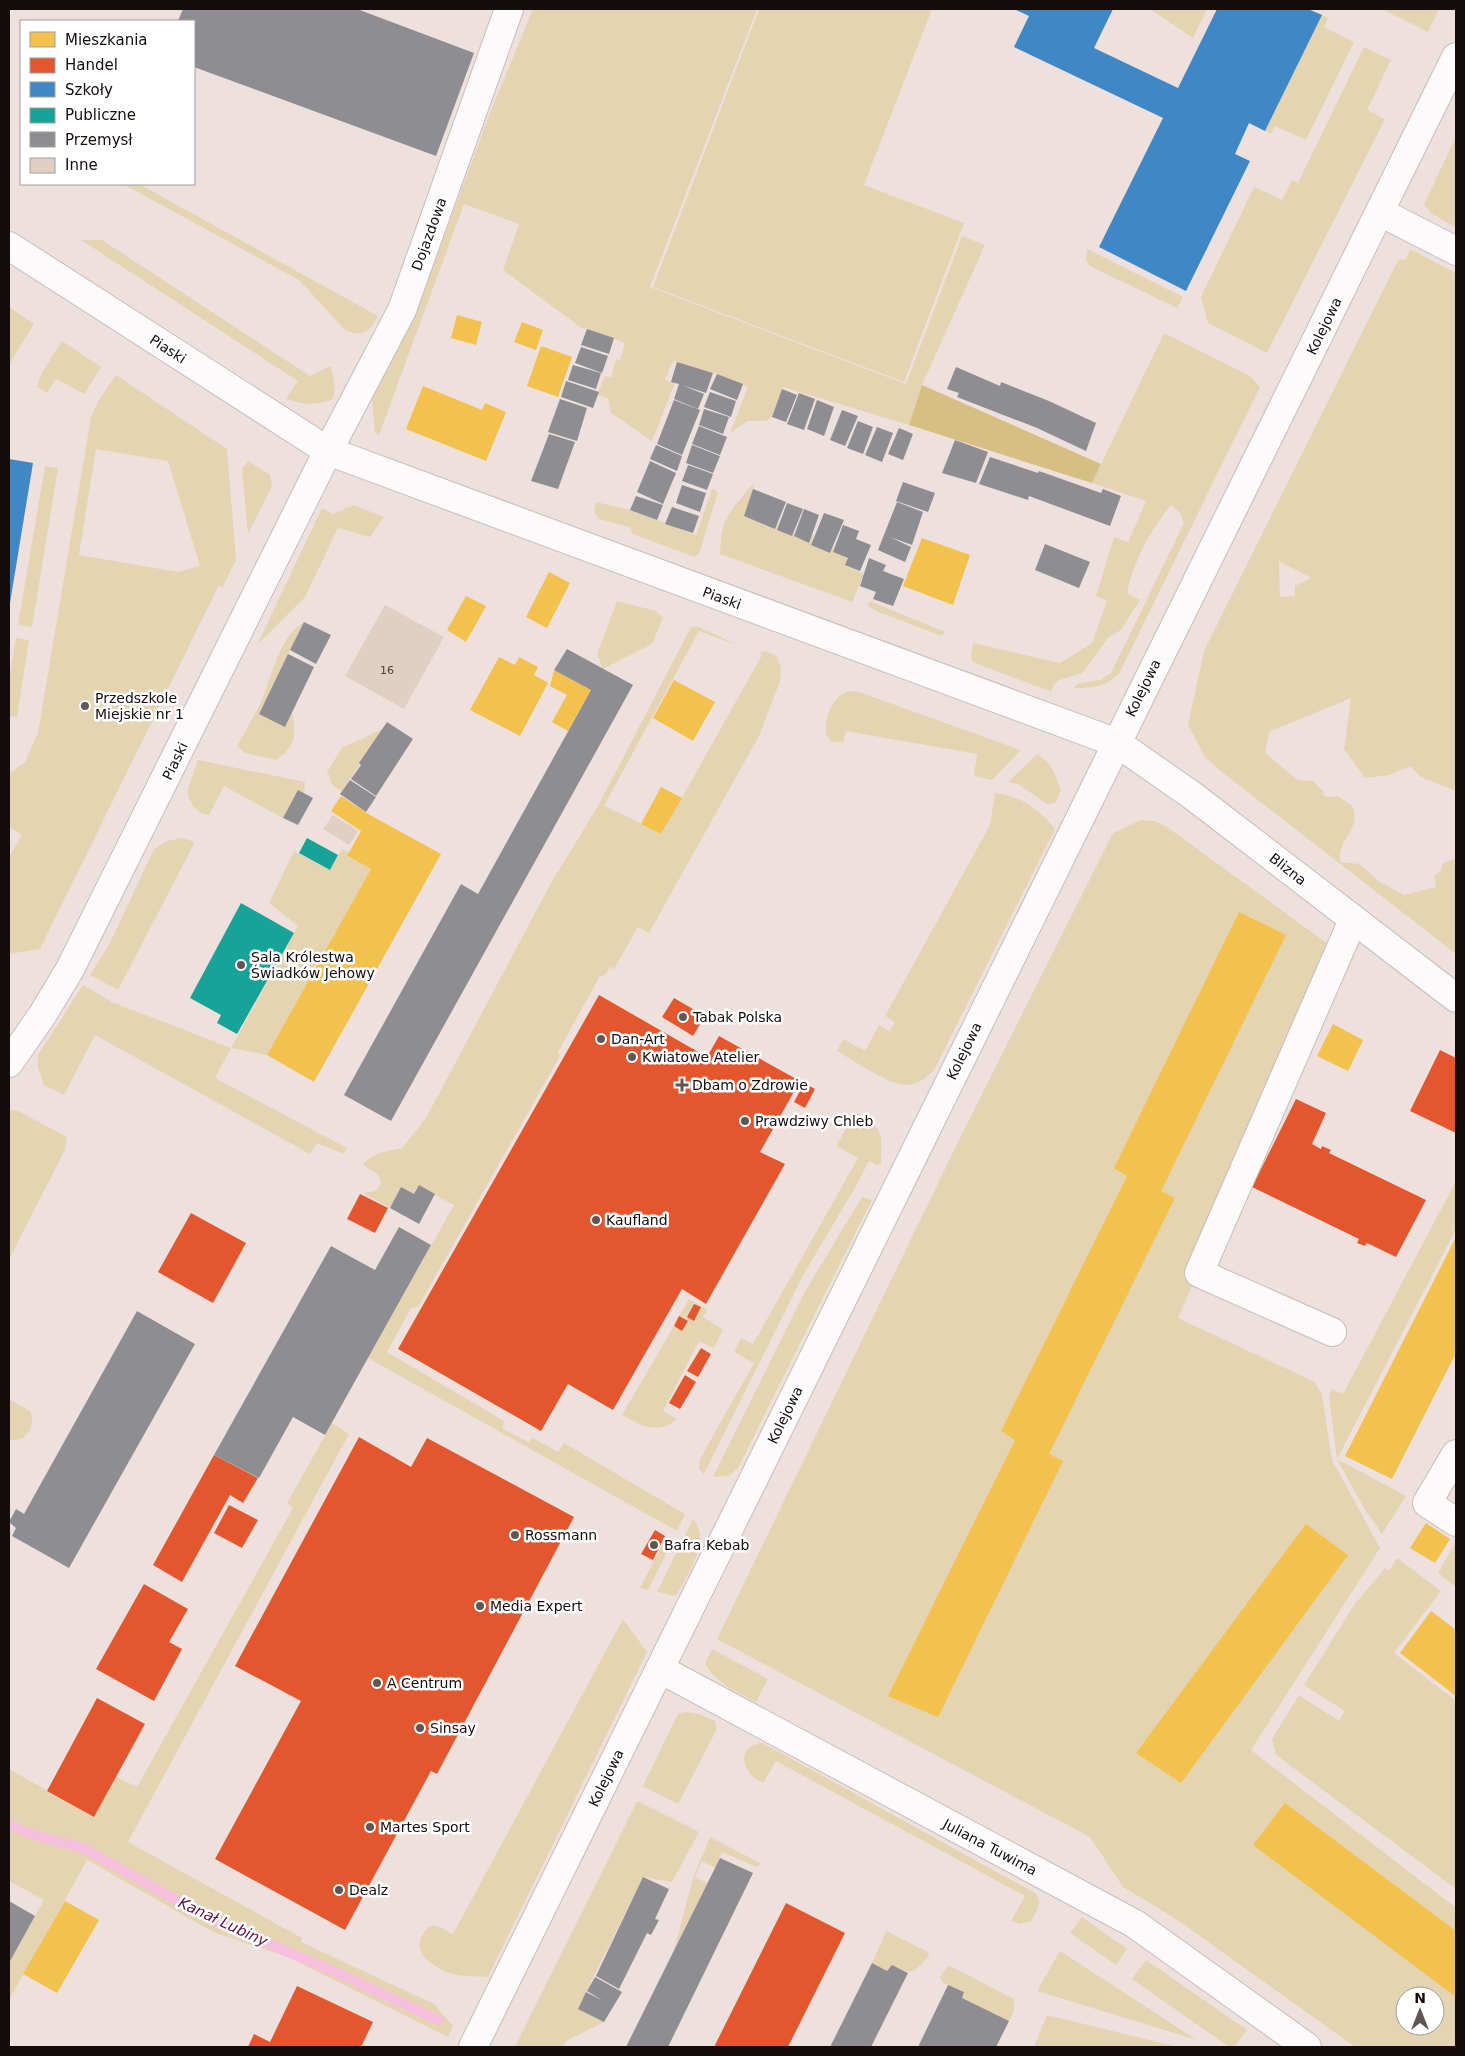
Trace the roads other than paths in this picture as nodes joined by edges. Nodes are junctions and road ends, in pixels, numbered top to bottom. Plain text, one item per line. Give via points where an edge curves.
1 (510, 9) edge
2 (1456, 57) edge
3 (1380, 212) junction
4 (9, 246) edge
5 (1456, 251) edge
6 (328, 451) junction
7 (1117, 743) junction
8 (1353, 920) junction
9 (1456, 998) edge
10 (9, 1063) edge
11 (1332, 1332) dead end
12 (1456, 1454) edge
13 (1456, 1522) edge
14 (660, 1669) junction
15 (473, 2047) edge
16 (1307, 2047) edge

1 - 6 street, Dojazdowa via 402,310
2 - 3 street, Kolejowa
3 - 5 street
3 - 7 street, Kolejowa
4 - 6 street, Piaski
6 - 7 street, Piaski
6 - 10 street, Piaski via 74,961
7 - 8 street, Blizna via 1193,796
7 - 14 street, Kolejowa
8 - 9 street, Blizna
8 - 11 street via 1198,1273
12 - 13 street via 1427,1503
14 - 15 street, Kolejowa
14 - 16 street, Juliana Tuwima via 1135,1924

